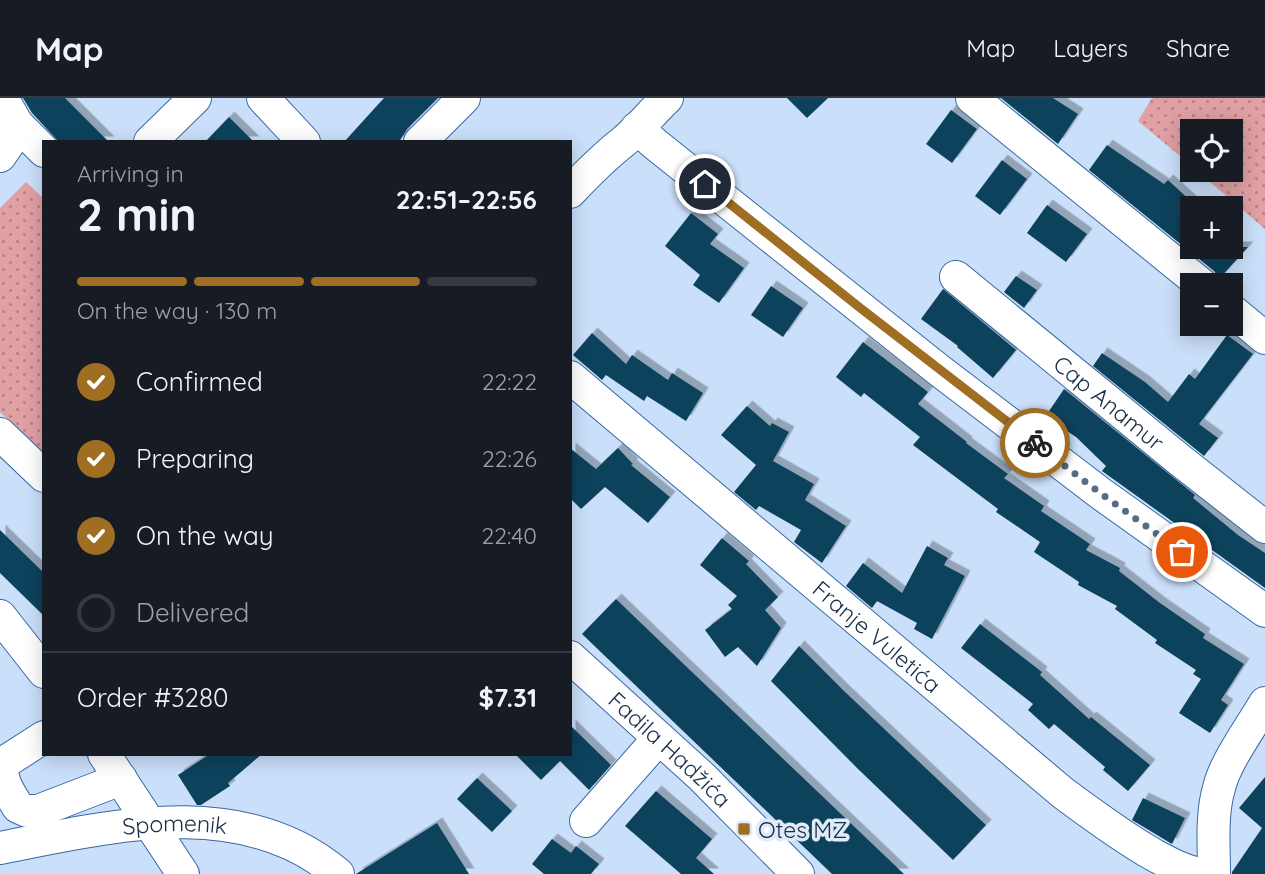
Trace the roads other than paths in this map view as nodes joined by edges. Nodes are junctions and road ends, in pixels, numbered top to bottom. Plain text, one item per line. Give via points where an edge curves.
1 (194, 98) edge
2 (263, 98) edge
3 (464, 98) edge
4 (667, 98) edge
5 (972, 98) edge
6 (8, 113) edge
7 (637, 128) junction
8 (296, 139) edge
9 (152, 140) edge
10 (422, 140) edge
11 (42, 149) edge
12 (0, 156) edge
13 (572, 190) edge
14 (1187, 273) edge
15 (956, 276) dead end
16 (1243, 320) edge
17 (1265, 338) edge
18 (572, 379) edge
19 (0, 434) edge
20 (42, 474) edge
21 (1265, 527) edge
22 (1265, 611) edge
23 (0, 616) edge
24 (572, 659) edge
25 (42, 669) edge
26 (1265, 703) edge
27 (42, 738) edge
28 (659, 738) junction
29 (113, 766) edge
30 (586, 821) dead end
31 (151, 824) junction
32 (0, 848) edge
33 (183, 874) edge
34 (338, 874) edge
35 (798, 874) edge
36 (1200, 874) edge
37 (1214, 874) edge

1 - 9 street
2 - 8 street
3 - 10 street
4 - 7 street
5 - 14 street
6 - 11 street
6 - 12 street via 15,134
7 - 13 street
7 - 22 street via 962,387
15 - 21 street, Cap Anamur
16 - 17 street
18 - 36 street, Franje Vuletića via 1063,793 1126,839
19 - 20 street
23 - 25 street
24 - 28 street, Fadila Hadžića
26 - 37 street via 1218,788
27 - 29 street via 2,764 3,781 18,807 27,811 38,811
28 - 30 street
28 - 35 street, Fadila Hadžića
29 - 31 street
31 - 32 street, Spomenik
31 - 33 street
31 - 34 street, Spomenik via 225,824 261,832 294,845

